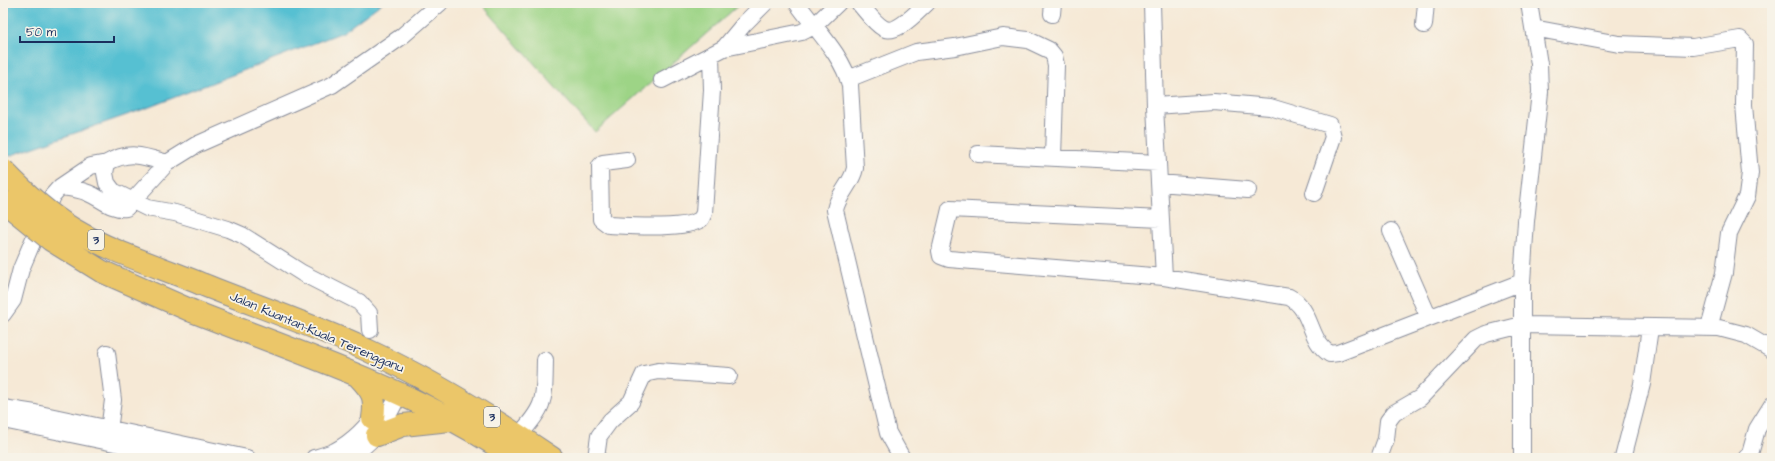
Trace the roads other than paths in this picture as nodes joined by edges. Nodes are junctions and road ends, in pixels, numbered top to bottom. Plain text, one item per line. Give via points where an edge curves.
1 (440, 3) edge
2 (764, 3) edge
3 (797, 3) edge
4 (838, 3) edge
5 (859, 3) edge
6 (927, 3) edge
7 (1152, 3) edge
8 (1426, 3) edge
9 (1529, 3) edge
10 (1424, 25) dead end
11 (814, 26) junction
12 (1533, 28) junction
13 (717, 51) junction
14 (848, 79) junction
15 (662, 80) dead end
16 (1155, 106) junction
17 (978, 154) dead end
18 (1053, 158) junction
19 (627, 160) dead end
20 (106, 163) junction
21 (167, 163) junction
22 (1158, 163) junction
23 (3, 170) edge
24 (1159, 183) junction
25 (60, 187) junction
26 (1248, 190) dead end
27 (1314, 193) dead end
28 (3, 201) edge
29 (132, 201) junction
30 (1161, 219) junction
31 (1391, 230) dead end
32 (1164, 277) junction
33 (1522, 282) junction
34 (3, 314) edge
35 (1428, 318) junction
36 (1522, 325) junction
37 (1650, 328) junction
38 (1709, 328) junction
39 (370, 330) dead end
40 (1772, 350) edge
41 (107, 353) dead end
42 (377, 355) junction
43 (545, 360) dead end
44 (729, 376) dead end
45 (359, 377) junction
46 (429, 381) junction
47 (395, 389) junction
48 (1772, 405) edge
49 (3, 408) edge
50 (3, 420) edge
51 (450, 420) junction
52 (375, 426) junction
53 (519, 435) junction
54 (109, 436) junction
55 (354, 452) edge
56 (187, 458) edge
57 (247, 458) edge
58 (314, 458) edge
59 (515, 458) edge
60 (552, 458) edge
61 (596, 458) edge
62 (902, 458) edge
63 (1379, 458) edge
64 (1522, 458) edge
65 (1623, 458) edge
66 (1746, 458) edge

1 - 21 street via 402,37 332,85 196,145
2 - 13 street
3 - 11 street
4 - 11 street
5 - 6 street via 882,28 888,30 902,25
7 - 16 street
8 - 10 street
9 - 12 street
11 - 13 street via 788,36
11 - 14 street via 833,50
12 - 33 street via 1539,64 1540,104 1526,221
12 - 38 street via 1618,44 1693,47 1740,39 1745,44 1744,105 1750,173 1747,196 1729,233 1724,273
13 - 15 street
13 - 19 street via 701,219 689,224 650,226 608,225 604,222 600,166 603,163
14 - 18 street via 916,52 1003,37 1028,40 1049,50 1056,65
14 - 62 street via 852,98 855,168 854,176 835,210 888,432
16 - 22 street
16 - 27 street via 1214,102 1270,107 1330,125 1333,137
17 - 18 street
18 - 22 street
20 - 21 street via 131,154
20 - 25 street via 90,166
20 - 29 street via 105,173 110,187
21 - 29 street
22 - 24 street
23 - 42 highway, Jalan Kuantan-Kuala Terengganu / 3, bridge via 44,208 74,229 109,247
24 - 26 street
24 - 30 street
25 - 29 street via 86,192 119,209 126,208
25 - 34 street via 52,196 22,269 13,300
28 - 45 highway, Jalan Kuantan-Kuala Terengganu / 3, bridge via 51,240 101,271 192,311
29 - 39 street via 147,208 175,213 228,229 242,236 302,273 359,302 369,313
30 - 32 street
30 - 32 street via 950,209 940,251 944,258
31 - 35 street
32 - 35 street via 1289,297 1302,306 1320,345 1330,354 1338,354
33 - 35 street
33 - 36 street
36 - 37 street
36 - 63 street via 1476,339 1420,398 1394,413 1388,421 1386,439
36 - 64 street
37 - 38 street
37 - 65 street via 1642,384
38 - 40 street via 1726,329 1746,335
41 - 54 street via 113,400
42 - 46 highway, Jalan Kuantan-Kuala Terengganu / 3
42 - 47 highway
43 - 53 street via 544,397 540,408
44 - 61 street via 658,371 644,374 630,402 599,436
45 - 47 highway, Jalan Kuantan-Kuala Terengganu / 3
45 - 52 highway via 372,391
46 - 47 highway
46 - 53 highway, Jalan Kuantan-Kuala Terengganu / 3
47 - 51 highway, Jalan Kuantan-Kuala Terengganu / 3
47 - 52 street
48 - 66 street via 1757,429 1750,454
49 - 54 street
50 - 54 street
51 - 52 highway
51 - 59 highway, Jalan Kuantan-Kuala Terengganu / 3 via 490,441
52 - 55 street
53 - 60 highway, Jalan Kuantan-Kuala Terengganu / 3
54 - 56 street
54 - 57 street
55 - 58 street via 335,452

